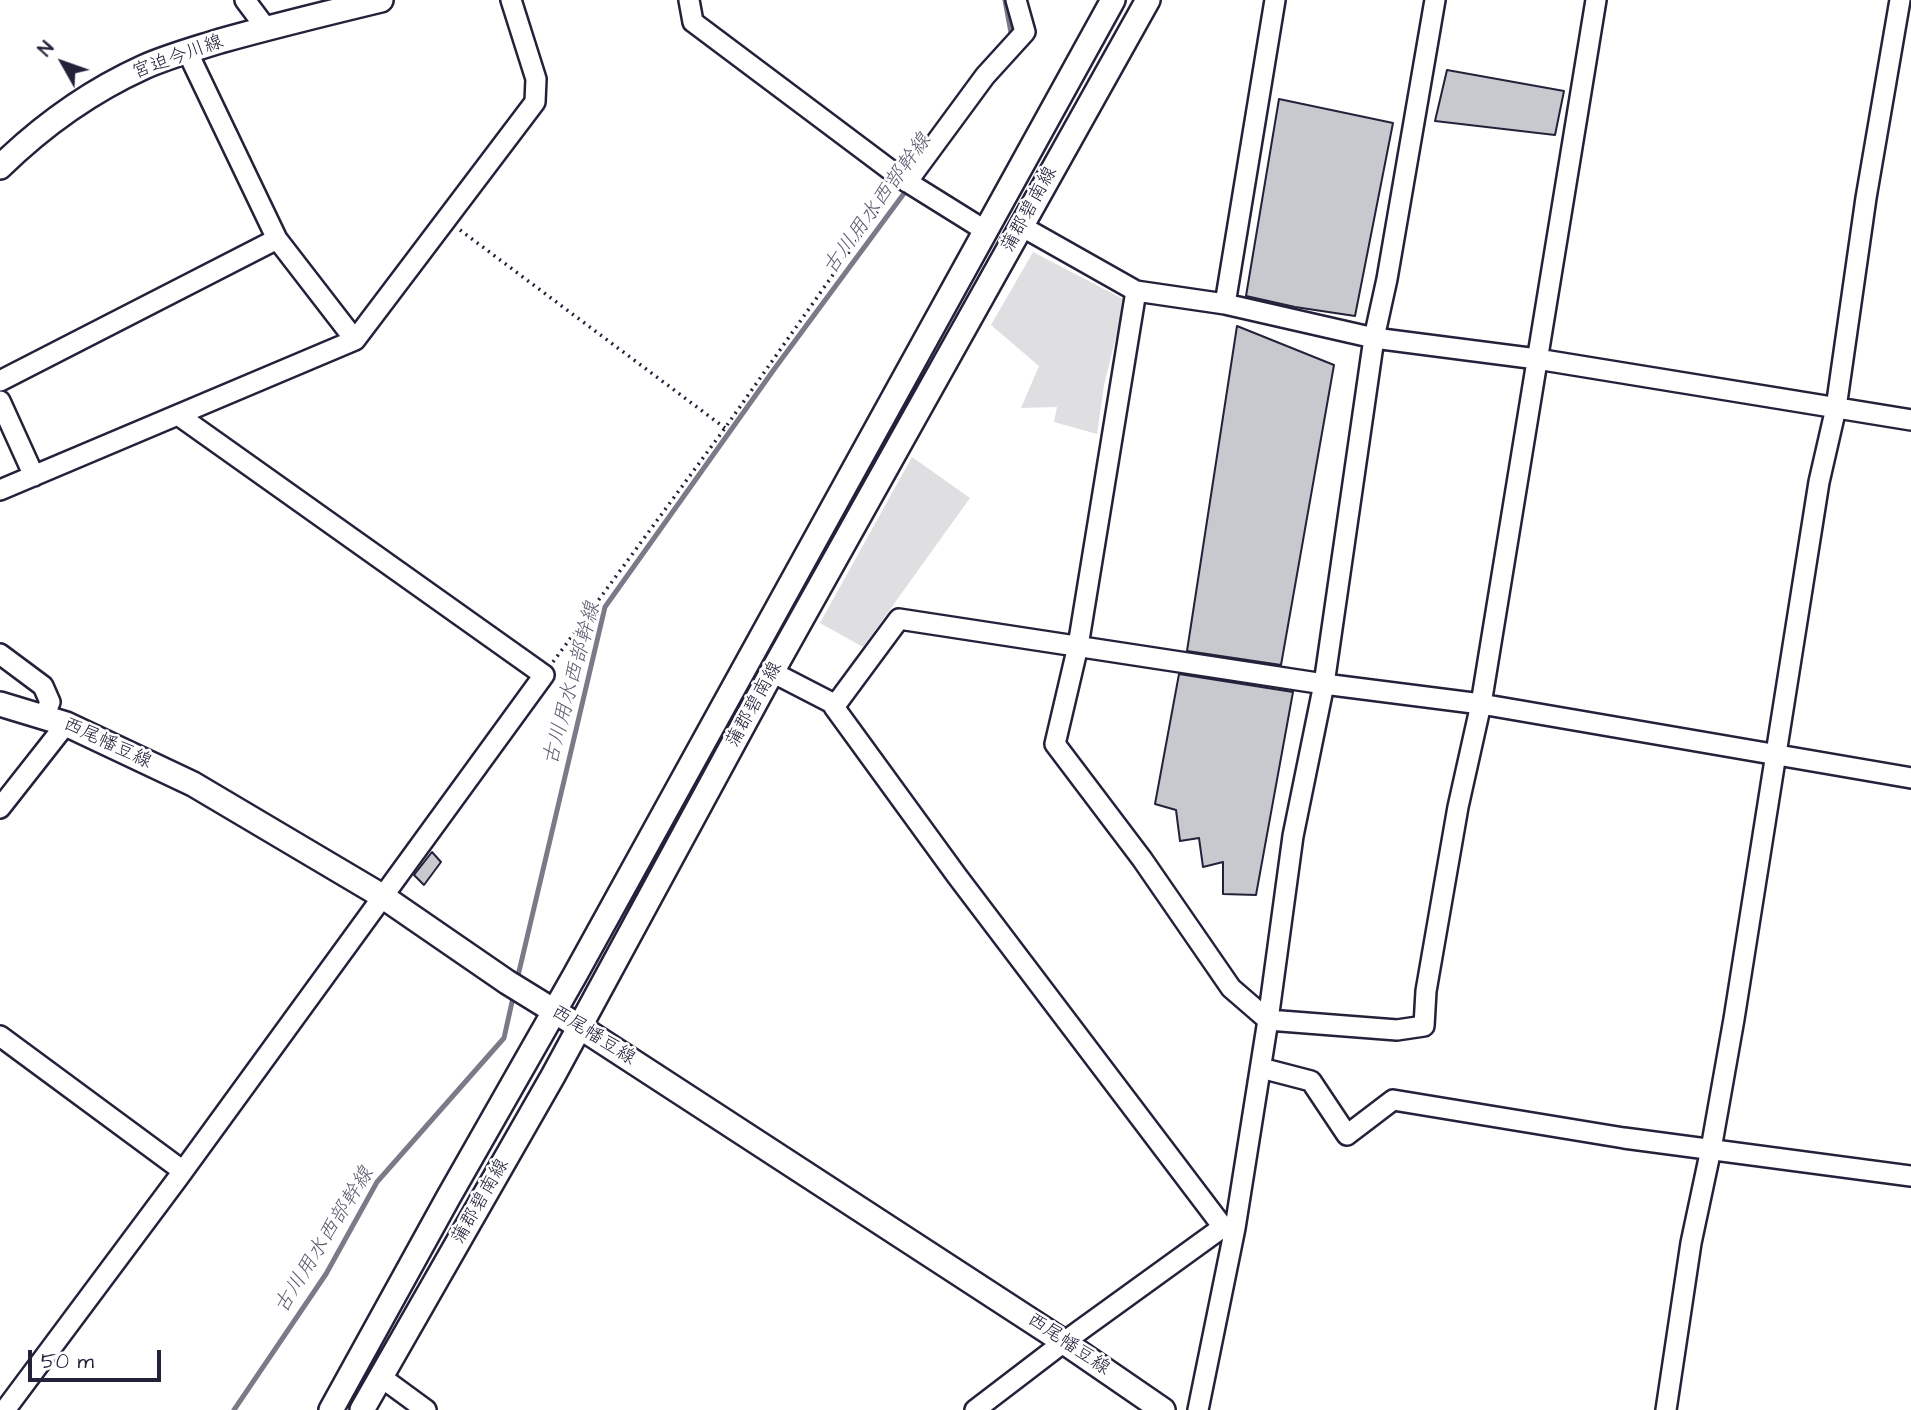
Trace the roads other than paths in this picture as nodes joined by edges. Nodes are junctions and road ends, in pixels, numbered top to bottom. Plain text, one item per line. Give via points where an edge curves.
1 (245, 0) edge
2 (381, 0) edge
3 (511, 0) edge
4 (689, 0) edge
5 (1016, 0) edge
6 (1113, 0) edge
7 (1148, 0) edge
8 (1275, 0) edge
9 (1435, 0) edge
10 (1596, 0) edge
11 (1903, 7) edge
12 (266, 28) junction
13 (187, 51) junction
14 (0, 167) edge
15 (904, 180) junction
16 (1021, 226) junction
17 (986, 231) junction
18 (278, 239) junction
19 (1136, 291) junction
20 (1225, 304) junction
21 (1374, 338) junction
22 (355, 340) junction
23 (1537, 359) junction
24 (0, 381) edge
25 (0, 401) edge
26 (1836, 408) junction
27 (178, 415) junction
28 (1911, 420) edge
29 (34, 477) junction
30 (0, 490) edge
31 (1078, 646) junction
32 (0, 654) edge
33 (772, 672) junction
34 (1324, 684) junction
35 (0, 704) edge
36 (1481, 704) junction
37 (836, 705) junction
38 (44, 717) junction
39 (66, 724) junction
40 (1775, 755) junction
41 (1911, 778) edge
42 (0, 808) edge
43 (382, 896) junction
44 (546, 1006) junction
45 (1268, 1020) junction
46 (580, 1027) junction
47 (0, 1036) edge
48 (1261, 1068) junction
49 (1711, 1149) junction
50 (183, 1171) junction
51 (1911, 1176) edge
52 (1229, 1228) junction
53 (1064, 1342) junction
54 (381, 1377) junction
55 (980, 1409) edge
56 (5, 1410) edge
57 (331, 1410) edge
58 (362, 1410) edge
59 (426, 1410) edge
60 (1163, 1410) edge
61 (1198, 1410) edge
62 (1666, 1410) edge

1 - 12 street
2 - 12 main road, 宮迫今川線
3 - 22 street via 536,79 535,102
4 - 15 street via 693,22
5 - 15 street via 1025,32
6 - 17 main road, 蒲郡碧南線
7 - 16 main road, 蒲郡碧南線
8 - 20 street
9 - 21 street
10 - 23 street
11 - 26 street via 1864,211
12 - 13 main road, 宮迫今川線
13 - 14 main road, 宮迫今川線 via 145,66 88,97
13 - 18 street
15 - 17 street
16 - 19 street
16 - 33 main road, 蒲郡碧南線
17 - 44 main road, 蒲郡碧南線
18 - 22 street
18 - 24 street
19 - 20 street
19 - 31 street
20 - 21 street
21 - 23 street
21 - 34 street
22 - 27 street
23 - 26 street
23 - 36 street
25 - 29 street
26 - 28 street
26 - 40 street via 1819,482
27 - 29 street
27 - 43 street via 544,675
29 - 30 street
31 - 34 street
31 - 37 street via 899,619
31 - 45 street via 1055,744 1231,988
32 - 38 street via 43,686 50,702
33 - 37 street
33 - 46 main road, 蒲郡碧南線
34 - 36 street
34 - 45 street via 1293,836
35 - 38 main road, 西尾幡豆線
36 - 40 street
36 - 45 street via 1458,807 1424,1026 1397,1030
37 - 52 street via 957,876
38 - 39 main road, 西尾幡豆線
39 - 42 street
39 - 43 main road, 西尾幡豆線 via 193,784
40 - 41 street
40 - 49 street
43 - 44 main road, 西尾幡豆線
43 - 50 street
44 - 46 main road, 西尾幡豆線
44 - 57 main road, 蒲郡碧南線 via 448,1198
45 - 48 street
46 - 53 main road, 西尾幡豆線
46 - 54 main road, 蒲郡碧南線
47 - 50 street
48 - 49 street via 1311,1081 1346,1135 1393,1100
48 - 52 street
49 - 51 street
49 - 62 street via 1691,1243
50 - 56 street
52 - 53 street
52 - 61 street
53 - 55 street
53 - 60 main road, 西尾幡豆線
54 - 58 main road, 蒲郡碧南線
54 - 59 street

